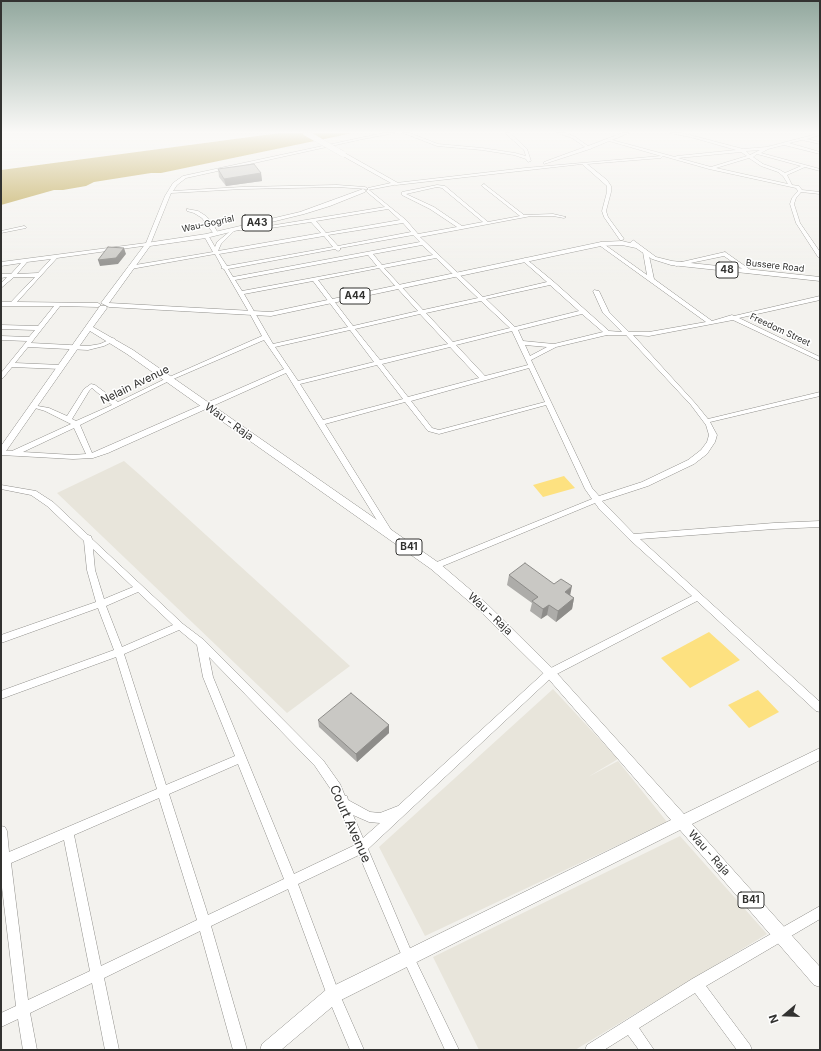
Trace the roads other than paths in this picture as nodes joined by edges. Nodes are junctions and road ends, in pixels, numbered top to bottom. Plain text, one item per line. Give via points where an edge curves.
1 (178, 182) edge
2 (393, 182) edge
3 (413, 182) edge
4 (606, 182) edge
5 (780, 182) edge
6 (396, 184) junction
7 (790, 184) joint
8 (484, 185) dead end
9 (367, 190) junction
10 (800, 191) junction
11 (170, 192) junction
12 (820, 193) edge
13 (388, 208) junction
14 (189, 210) dead end
15 (523, 216) junction
16 (564, 217) dead end
17 (313, 220) junction
18 (404, 222) junction
19 (487, 223) junction
20 (24, 227) dead end
21 (461, 228) junction
22 (234, 229) junction
23 (1, 232) edge
24 (216, 233) junction
25 (417, 234) junction
26 (325, 235) junction
27 (206, 236) junction
28 (622, 239) junction
29 (424, 243) junction
30 (612, 243) junction
31 (148, 244) junction
32 (601, 244) junction
33 (638, 246) junction
34 (336, 247) junction
35 (282, 249) junction
36 (646, 252) junction
37 (215, 253) junction
38 (369, 253) junction
39 (56, 256) junction
40 (438, 256) junction
41 (820, 256) edge
42 (344, 258) junction
43 (26, 260) junction
44 (525, 260) junction
45 (1, 264) edge
46 (676, 264) junction
47 (381, 266) junction
48 (131, 267) junction
49 (224, 268) junction
50 (750, 272) junction
51 (456, 274) junction
52 (38, 275) junction
53 (1, 276) edge
54 (11, 277) junction
55 (232, 279) junction
56 (314, 279) junction
57 (820, 279) edge
58 (651, 280) junction
59 (552, 283) junction
60 (1, 286) edge
61 (398, 287) junction
62 (596, 291) dead end
63 (241, 293) junction
64 (482, 298) junction
65 (820, 298) edge
66 (330, 301) junction
67 (810, 301) junction
68 (1, 304) edge
69 (13, 304) junction
70 (820, 305) edge
71 (56, 306) junction
72 (103, 306) junction
73 (422, 312) junction
74 (584, 312) junction
75 (253, 314) junction
76 (732, 318) junction
77 (604, 321) junction
78 (711, 323) junction
79 (1, 327) edge
80 (10, 328) junction
81 (40, 328) junction
82 (90, 328) junction
83 (350, 328) junction
84 (514, 329) junction
85 (608, 333) junction
86 (628, 334) junction
87 (265, 337) junction
88 (1, 338) edge
89 (31, 339) junction
90 (113, 340) junction
91 (522, 343) junction
92 (452, 344) junction
93 (26, 345) junction
94 (271, 346) junction
95 (554, 346) junction
96 (75, 348) junction
97 (820, 359) edge
98 (378, 363) junction
99 (529, 363) junction
100 (7, 367) edge
101 (61, 367) junction
102 (287, 370) junction
103 (1, 377) edge
104 (483, 378) junction
105 (169, 379) junction
106 (296, 383) junction
107 (820, 394) edge
108 (407, 399) junction
109 (548, 403) junction
110 (117, 405) junction
111 (34, 406) junction
112 (207, 406) junction
113 (68, 420) junction
114 (706, 421) junction
115 (321, 423) junction
116 (76, 424) junction
117 (1, 452) edge
118 (14, 453) junction
119 (90, 456) junction
120 (1, 488) edge
121 (596, 500) junction
122 (820, 524) edge
123 (390, 534) junction
124 (632, 537) junction
125 (88, 538) junction
126 (435, 566) junction
127 (140, 588) junction
128 (698, 597) junction
129 (101, 604) junction
130 (180, 626) junction
131 (1, 639) edge
132 (201, 643) junction
133 (119, 652) junction
134 (550, 673) junction
135 (1, 695) edge
136 (820, 708) edge
137 (820, 754) edge
138 (241, 758) junction
139 (336, 788) junction
140 (163, 792) junction
141 (401, 810) junction
142 (681, 822) junction
143 (1, 831) edge
144 (68, 833) junction
145 (361, 848) junction
146 (3, 860) edge
147 (291, 882) junction
148 (820, 912) edge
149 (204, 923) junction
150 (782, 934) junction
151 (408, 957) junction
152 (96, 974) junction
153 (820, 979) edge
154 (697, 984) junction
155 (333, 995) junction
156 (23, 1009) junction
157 (1, 1020) edge
158 (630, 1026) junction
159 (30, 1050) edge
160 (112, 1050) edge
161 (240, 1050) edge
162 (268, 1050) edge
163 (357, 1050) edge
164 (452, 1050) edge
165 (592, 1050) edge
166 (647, 1050) edge
167 (746, 1050) edge

1 - 11 street
2 - 6 main road, bridge
3 - 6 street
4 - 28 street via 609,192 604,211
5 - 7 street
6 - 9 main road, Wau-Gogrial / A43
7 - 10 street
8 - 15 street
9 - 11 street via 337,186
9 - 13 street
9 - 22 main road, Wau-Gogrial / A43 via 315,210
10 - 12 street
10 - 41 street via 792,204 798,223
11 - 31 street
13 - 17 street
13 - 18 street
14 - 24 street via 204,217
15 - 16 street via 546,214
15 - 19 street
17 - 22 street via 252,230
17 - 26 street
18 - 25 street
18 - 26 street
19 - 21 street
19 - 21 street via 443,187 404,193
20 - 23 street
21 - 25 street
22 - 24 main road, Wau-Gogrial / A43
22 - 37 street via 222,239
24 - 27 main road, Wau-Gogrial / A43
25 - 29 street
25 - 34 street
26 - 34 street
26 - 35 street
27 - 31 main road, Wau-Gogrial / A43
27 - 37 street
28 - 30 main road, A44 via 609,242
28 - 33 main road
29 - 38 street
29 - 40 street
30 - 32 main road, A44
30 - 33 main road, A44
31 - 39 street
31 - 48 main road
32 - 44 main road, A44
32 - 58 street
33 - 36 main road, Bussere Road / 48
34 - 35 street
34 - 42 street
35 - 37 street
35 - 49 street
36 - 46 main road, Bussere Road / 48 via 660,260
36 - 58 street
37 - 48 street
37 - 49 street
38 - 42 street
38 - 47 street
39 - 43 street
39 - 52 street
40 - 47 street
40 - 51 street
42 - 55 street
43 - 45 street
43 - 54 street
44 - 51 main road, A44
44 - 59 street
46 - 50 main road, Bussere Road / 48
46 - 50 street via 725,254
47 - 56 street
47 - 61 street
48 - 72 main road
49 - 55 street
50 - 57 main road, Bussere Road / 48
51 - 61 main road, A44
51 - 64 street
52 - 54 street
52 - 69 street
53 - 54 street
54 - 60 street
55 - 63 street
56 - 63 street
56 - 66 street
58 - 78 street
59 - 64 street
59 - 74 street
61 - 66 main road, A44
61 - 73 street
62 - 77 street via 603,308
63 - 75 street
64 - 73 street
64 - 84 street
65 - 67 street
66 - 75 main road, A44 via 281,312
66 - 83 street
67 - 70 street
67 - 76 street
68 - 69 street
69 - 71 street
71 - 72 street
71 - 81 street
72 - 75 main road, A44
72 - 82 main road
73 - 83 street
73 - 92 street
74 - 77 street
74 - 84 street
75 - 87 street
76 - 78 street
76 - 97 street, Freedom Street
77 - 85 street
77 - 86 street
78 - 86 street via 649,334
79 - 80 street
80 - 81 street
80 - 88 street
81 - 89 street
82 - 90 main road, Wau - Raja / B41
82 - 96 main road
83 - 94 street
83 - 98 street
84 - 91 street
84 - 92 street
85 - 86 street
85 - 95 street
86 - 114 street
87 - 94 street
87 - 105 street, Nelain Avenue
88 - 89 street
89 - 93 street
90 - 96 street via 102,345
90 - 105 main road, Wau - Raja / B41
91 - 95 street
91 - 99 street
92 - 98 street
92 - 104 street
93 - 96 street
93 - 100 street
94 - 102 street
95 - 99 street
96 - 101 main road
98 - 106 street
98 - 108 street
99 - 104 street
99 - 109 street
100 - 101 street
100 - 103 street
101 - 111 main road
102 - 106 street
102 - 112 street
104 - 108 street
105 - 110 street, Nelain Avenue
105 - 112 main road, Wau - Raja / B41
106 - 115 street
107 - 114 street
108 - 109 street via 430,430 436,432
108 - 115 street
109 - 121 street via 588,489
110 - 113 street via 90,386
110 - 116 street, Nelain Avenue
111 - 113 street via 47,409
111 - 117 main road
112 - 119 street via 105,452
112 - 123 main road, Wau - Raja / B41
113 - 116 street
114 - 121 street via 713,435 711,442 704,452 691,462 645,484
115 - 123 street
116 - 118 street, Nelain Avenue
116 - 119 street
117 - 118 street
118 - 119 street
120 - 125 street, Court Avenue via 33,493 50,504
121 - 124 street
121 - 126 street
122 - 124 street
123 - 126 main road, Wau - Raja / B41
124 - 128 street
125 - 127 street, Court Avenue
125 - 129 street via 91,570
126 - 134 main road, Wau - Raja / B41 via 483,607
127 - 129 street
127 - 130 street, Court Avenue
128 - 134 street
128 - 136 street
129 - 131 street
129 - 133 street
130 - 132 street, Court Avenue
130 - 133 street
132 - 138 street via 208,677
132 - 139 street, Court Avenue via 318,763
133 - 135 street
133 - 140 street
134 - 141 street
134 - 142 main road, Wau - Raja / B41
137 - 142 main road
138 - 140 street
138 - 147 street
139 - 141 street via 344,804 370,817 380,818
139 - 145 street, Court Avenue
140 - 144 street
140 - 149 street
141 - 145 street
142 - 150 main road, Wau - Raja / B41
142 - 151 main road
143 - 146 street
144 - 146 street
144 - 152 street
145 - 147 street
145 - 151 street, Court Avenue
146 - 156 street
147 - 149 street
147 - 155 street
148 - 150 street
149 - 152 street
149 - 161 street
150 - 153 main road, Wau - Raja / B41
150 - 154 street
151 - 155 main road
151 - 164 street, Court Avenue
152 - 156 street
152 - 160 street
154 - 158 street
154 - 167 street
155 - 162 main road
155 - 163 street
156 - 157 street
156 - 159 street
158 - 165 street
158 - 166 street

